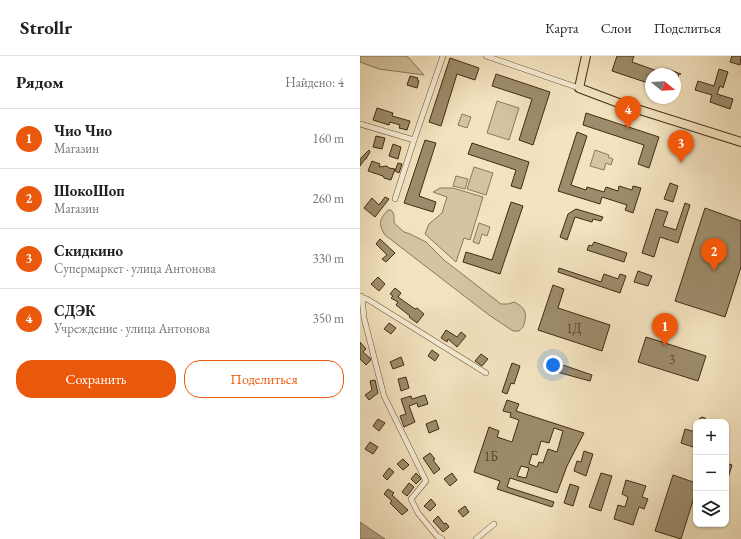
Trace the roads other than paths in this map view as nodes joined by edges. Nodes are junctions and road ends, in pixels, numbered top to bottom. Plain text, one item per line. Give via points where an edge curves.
1 (443, 56) edge
2 (486, 56) edge
3 (586, 56) edge
4 (579, 88) junction
5 (360, 124) edge
6 (414, 140) junction
7 (741, 142) edge
8 (395, 199) dead end
9 (361, 296) edge
10 (486, 373) dead end
11 (494, 524) dead end
12 (442, 539) edge
13 (476, 539) edge

1 - 6 street
2 - 4 street
3 - 4 main road
4 - 7 main road
5 - 6 street
6 - 8 street
9 - 10 street
9 - 12 street via 364,318 384,396 426,481 410,499 418,513
11 - 13 street

